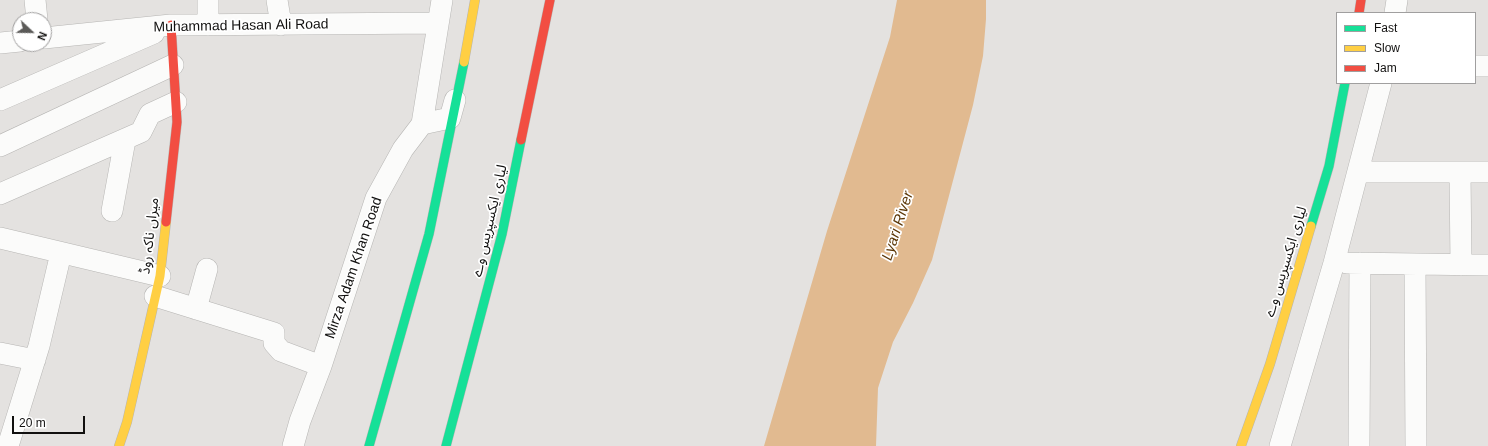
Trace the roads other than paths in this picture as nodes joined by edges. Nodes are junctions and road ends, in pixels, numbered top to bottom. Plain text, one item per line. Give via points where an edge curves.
1 (35, 0) edge
2 (208, 0) edge
3 (277, 0) edge
4 (442, 0) edge
5 (475, 0) edge
6 (550, 0) edge
7 (1361, 0) edge
8 (1397, 0) edge
9 (36, 12) edge
10 (1359, 12) edge
11 (1395, 12) edge
12 (438, 23) junction
13 (171, 25) junction
14 (208, 25) junction
15 (281, 25) junction
16 (52, 37) edge
17 (12, 42) edge
18 (0, 43) edge
19 (173, 65) junction
20 (1476, 66) edge
21 (1488, 66) edge
22 (1345, 84) edge
23 (1381, 84) edge
24 (456, 95) junction
25 (0, 100) edge
26 (176, 102) junction
27 (422, 124) junction
28 (125, 140) junction
29 (0, 146) edge
30 (1359, 172) junction
31 (1460, 172) junction
32 (1488, 172) edge
33 (0, 194) edge
34 (112, 211) dead end
35 (0, 238) edge
36 (61, 253) junction
37 (1334, 263) junction
38 (1360, 264) junction
39 (1415, 264) junction
40 (1461, 265) junction
41 (1488, 265) edge
42 (207, 269) dead end
43 (160, 276) junction
44 (155, 296) junction
45 (196, 309) junction
46 (0, 353) edge
47 (35, 360) junction
48 (321, 366) junction
49 (8, 446) edge
50 (119, 446) edge
51 (293, 446) edge
52 (369, 446) edge
53 (446, 446) edge
54 (1241, 446) edge
55 (1280, 446) edge
56 (1359, 446) edge
57 (1416, 446) edge

1 - 9 street
2 - 14 street
3 - 15 street
4 - 12 street
5 - 24 main road
6 - 53 main road, لیاری ایکسپریس وے via 502,234
7 - 10 main road
8 - 11 street
12 - 15 street, Muhammad Hasan Ali Road
12 - 27 street
13 - 14 street, Muhammad Hasan Ali Road
13 - 16 street, Muhammad Hasan Ali Road
13 - 19 main road, میراں ناکہ روڈ
13 - 25 street
14 - 15 street, Muhammad Hasan Ali Road
17 - 18 street
19 - 26 main road, میراں ناکہ روڈ
19 - 29 street
20 - 21 street
22 - 54 main road, لیاری ایکسپریس وے via 1329,166 1270,364
23 - 30 street
24 - 27 street via 450,118
24 - 52 main road via 429,234
26 - 28 street via 150,114 141,132
26 - 43 main road, میراں ناکہ روڈ via 177,122
27 - 48 street, Mirza Adam Khan Road via 403,149 376,198
28 - 33 street
28 - 34 street
30 - 31 street
30 - 37 street
31 - 32 street
31 - 40 street
35 - 36 street
36 - 43 street
36 - 47 street
37 - 38 street
37 - 55 street
38 - 39 street
38 - 56 street
39 - 40 street
39 - 57 street
40 - 41 street
42 - 45 street
43 - 44 main road, میراں ناکہ روڈ
44 - 45 street
44 - 50 main road, میراں ناکہ روڈ via 127,422
45 - 48 street via 274,333 274,343 281,351
46 - 47 street
47 - 49 street
48 - 51 street, Mirza Adam Khan Road

